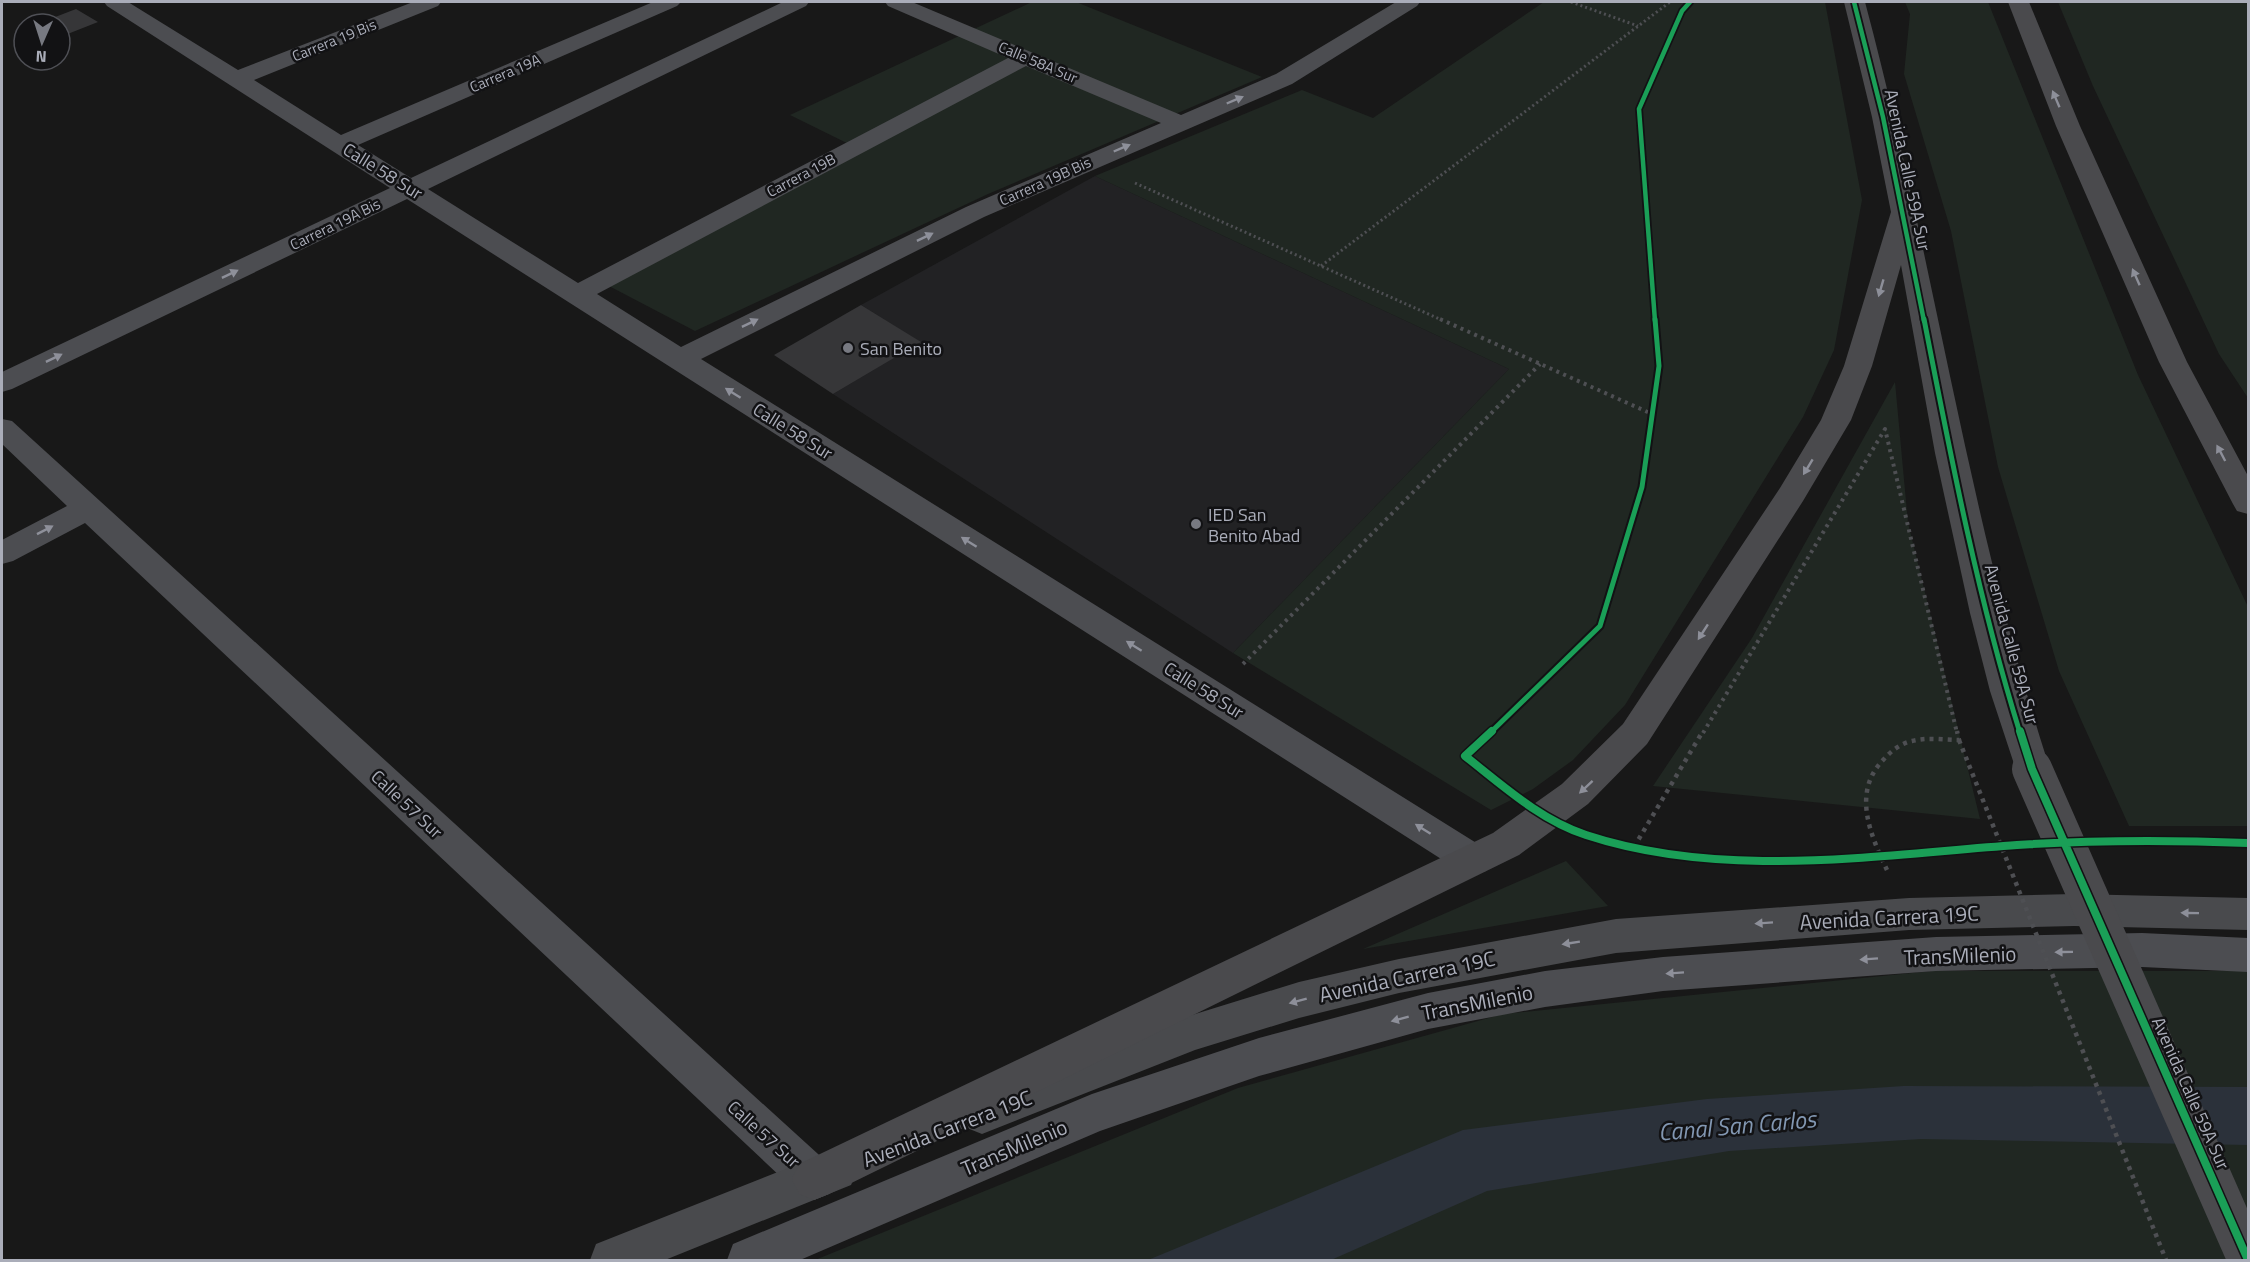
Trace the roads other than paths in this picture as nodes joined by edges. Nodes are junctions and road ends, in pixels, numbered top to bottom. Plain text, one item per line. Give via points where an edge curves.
1 (114, 2) edge
2 (431, 2) edge
3 (670, 2) edge
4 (799, 2) edge
5 (895, 2) edge
6 (1410, 2) edge
7 (1854, 2) edge
8 (2018, 2) edge
9 (1026, 57) junction
10 (236, 79) junction
11 (1181, 123) junction
12 (340, 144) junction
13 (409, 188) junction
14 (1904, 212) junction
15 (577, 294) junction
16 (679, 359) junction
17 (2, 383) edge
18 (2, 428) edge
19 (2248, 504) edge
20 (88, 508) junction
21 (2, 553) edge
22 (1473, 860) junction
23 (2248, 914) edge
24 (2248, 955) edge
25 (813, 1179) junction
26 (612, 1260) edge
27 (749, 1260) edge
28 (2248, 1260) edge

1 - 10 street, Calle 58 Sur
2 - 10 street, Carrera 19 Bis
3 - 12 street, Carrera 19A
4 - 13 street, Carrera 19A Bis
5 - 9 street, Calle 58A Sur
11 -> 6 street, Carrera 19B Bis via 1284,79
7 - 14 highway, Avenida Calle 59A Sur
19 -> 8 highway via 2173,362 2068,126
9 - 11 street, Calle 58A Sur
9 - 15 street, Carrera 19B
10 - 12 street, Calle 58 Sur
16 -> 11 street, Carrera 19B Bis via 975,213
12 - 13 street, Calle 58 Sur
13 - 15 street, Calle 58 Sur
17 -> 13 street, Carrera 19A Bis
14 -> 22 highway via 1858,366 1836,420 1661,696 1608,767 1575,797 1506,844
14 - 28 highway, Avenida Calle 59A Sur, bridge via 1994,648 2032,769
15 - 16 street, Calle 58 Sur
22 -> 16 street, Calle 58 Sur
18 - 20 street, Calle 57 Sur
21 -> 20 street
20 - 25 street, Calle 57 Sur
22 - 25 highway
23 -> 25 main road, Avenida Carrera 19C via 2074,910 1908,914 1616,936 1538,948 1299,1000 1191,1033
24 -> 27 street, TransMilenio via 2142,950 1936,954 1663,974 1545,988 1428,1011 1259,1057 1092,1114
25 - 26 main road, Avenida Carrera 19C

